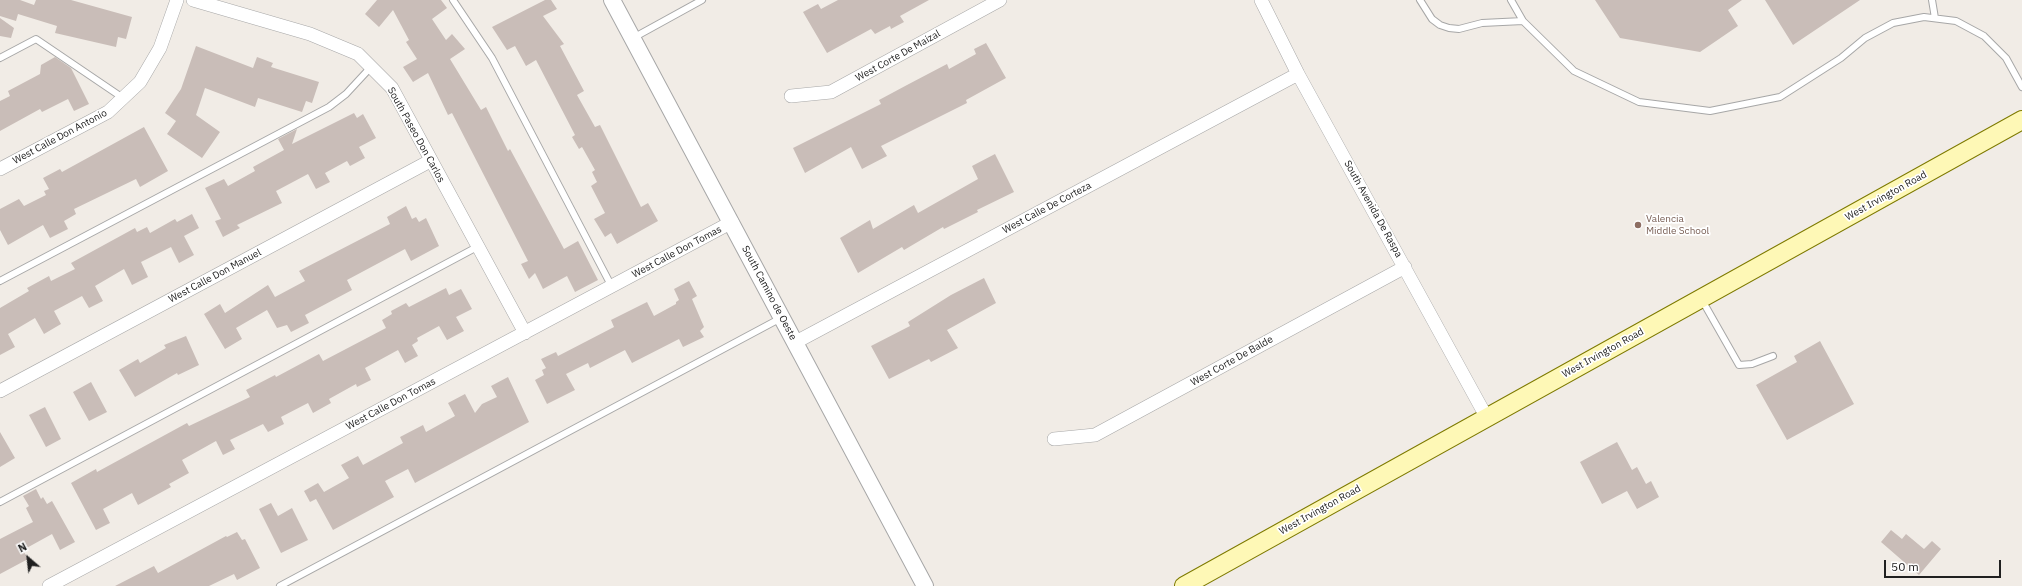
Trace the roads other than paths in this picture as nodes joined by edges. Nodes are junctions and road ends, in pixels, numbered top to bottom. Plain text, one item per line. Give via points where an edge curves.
1 (177, 0) edge
2 (193, 0) edge
3 (453, 0) edge
4 (612, 0) edge
5 (702, 0) edge
6 (1000, 0) edge
7 (1261, 0) edge
8 (1420, 0) edge
9 (1511, 0) edge
10 (1932, 0) edge
11 (1935, 18) junction
12 (1523, 21) junction
13 (633, 38) junction
14 (0, 58) edge
15 (371, 67) junction
16 (1298, 74) junction
17 (2022, 87) edge
18 (791, 96) dead end
19 (123, 98) junction
20 (2022, 120) edge
21 (430, 160) junction
22 (0, 169) edge
23 (732, 222) junction
24 (477, 247) junction
25 (1405, 267) junction
26 (0, 281) edge
27 (612, 287) junction
28 (1701, 298) junction
29 (782, 317) junction
30 (525, 333) junction
31 (796, 342) junction
32 (1773, 356) dead end
33 (0, 391) edge
34 (1487, 418) junction
35 (1054, 439) dead end
36 (0, 502) edge
37 (1195, 582) edge
38 (49, 586) edge
39 (280, 586) edge
40 (925, 586) edge

1 - 19 street, West Calle Don Antonio via 160,48 140,82
2 - 15 street, South Paseo Don Carlos via 310,34 358,54
3 - 27 lane via 492,58
4 - 13 street, South Camino de Oeste
5 - 13 lane
6 - 18 street, West Corte De Maizal via 831,92
7 - 16 street, South Avenida De Raspa
8 - 12 lane via 1432,19 1449,28
9 - 12 lane
10 - 11 lane
11 - 12 lane via 1924,17 1893,23 1865,38 1841,58 1780,97 1710,111 1638,102 1574,70
11 - 17 lane via 1956,22 1984,36 2006,58
13 - 23 street, South Camino de Oeste
14 - 19 lane via 36,39
15 - 21 street, South Paseo Don Carlos via 392,88
15 - 26 lane via 346,94 329,107
16 - 25 street, South Avenida De Raspa
16 - 31 street, West Calle De Corteza
19 - 22 street, West Calle Don Antonio via 108,112
20 - 28 main road, West Irvington Road
21 - 24 street, South Paseo Don Carlos
21 - 33 street, West Calle Don Manuel
23 - 27 street, West Calle Don Tomas
23 - 29 street, South Camino de Oeste
24 - 30 street, South Paseo Don Carlos
24 - 36 lane
25 - 34 street, South Avenida De Raspa
25 - 35 street, West Corte De Balde via 1095,435
27 - 30 street, West Calle Don Tomas
28 - 32 lane via 1739,365 1752,364
28 - 34 main road, West Irvington Road
29 - 31 street, South Camino de Oeste
29 - 39 lane
30 - 38 street, West Calle Don Tomas
31 - 40 street, South Camino de Oeste
34 - 37 main road, West Irvington Road

